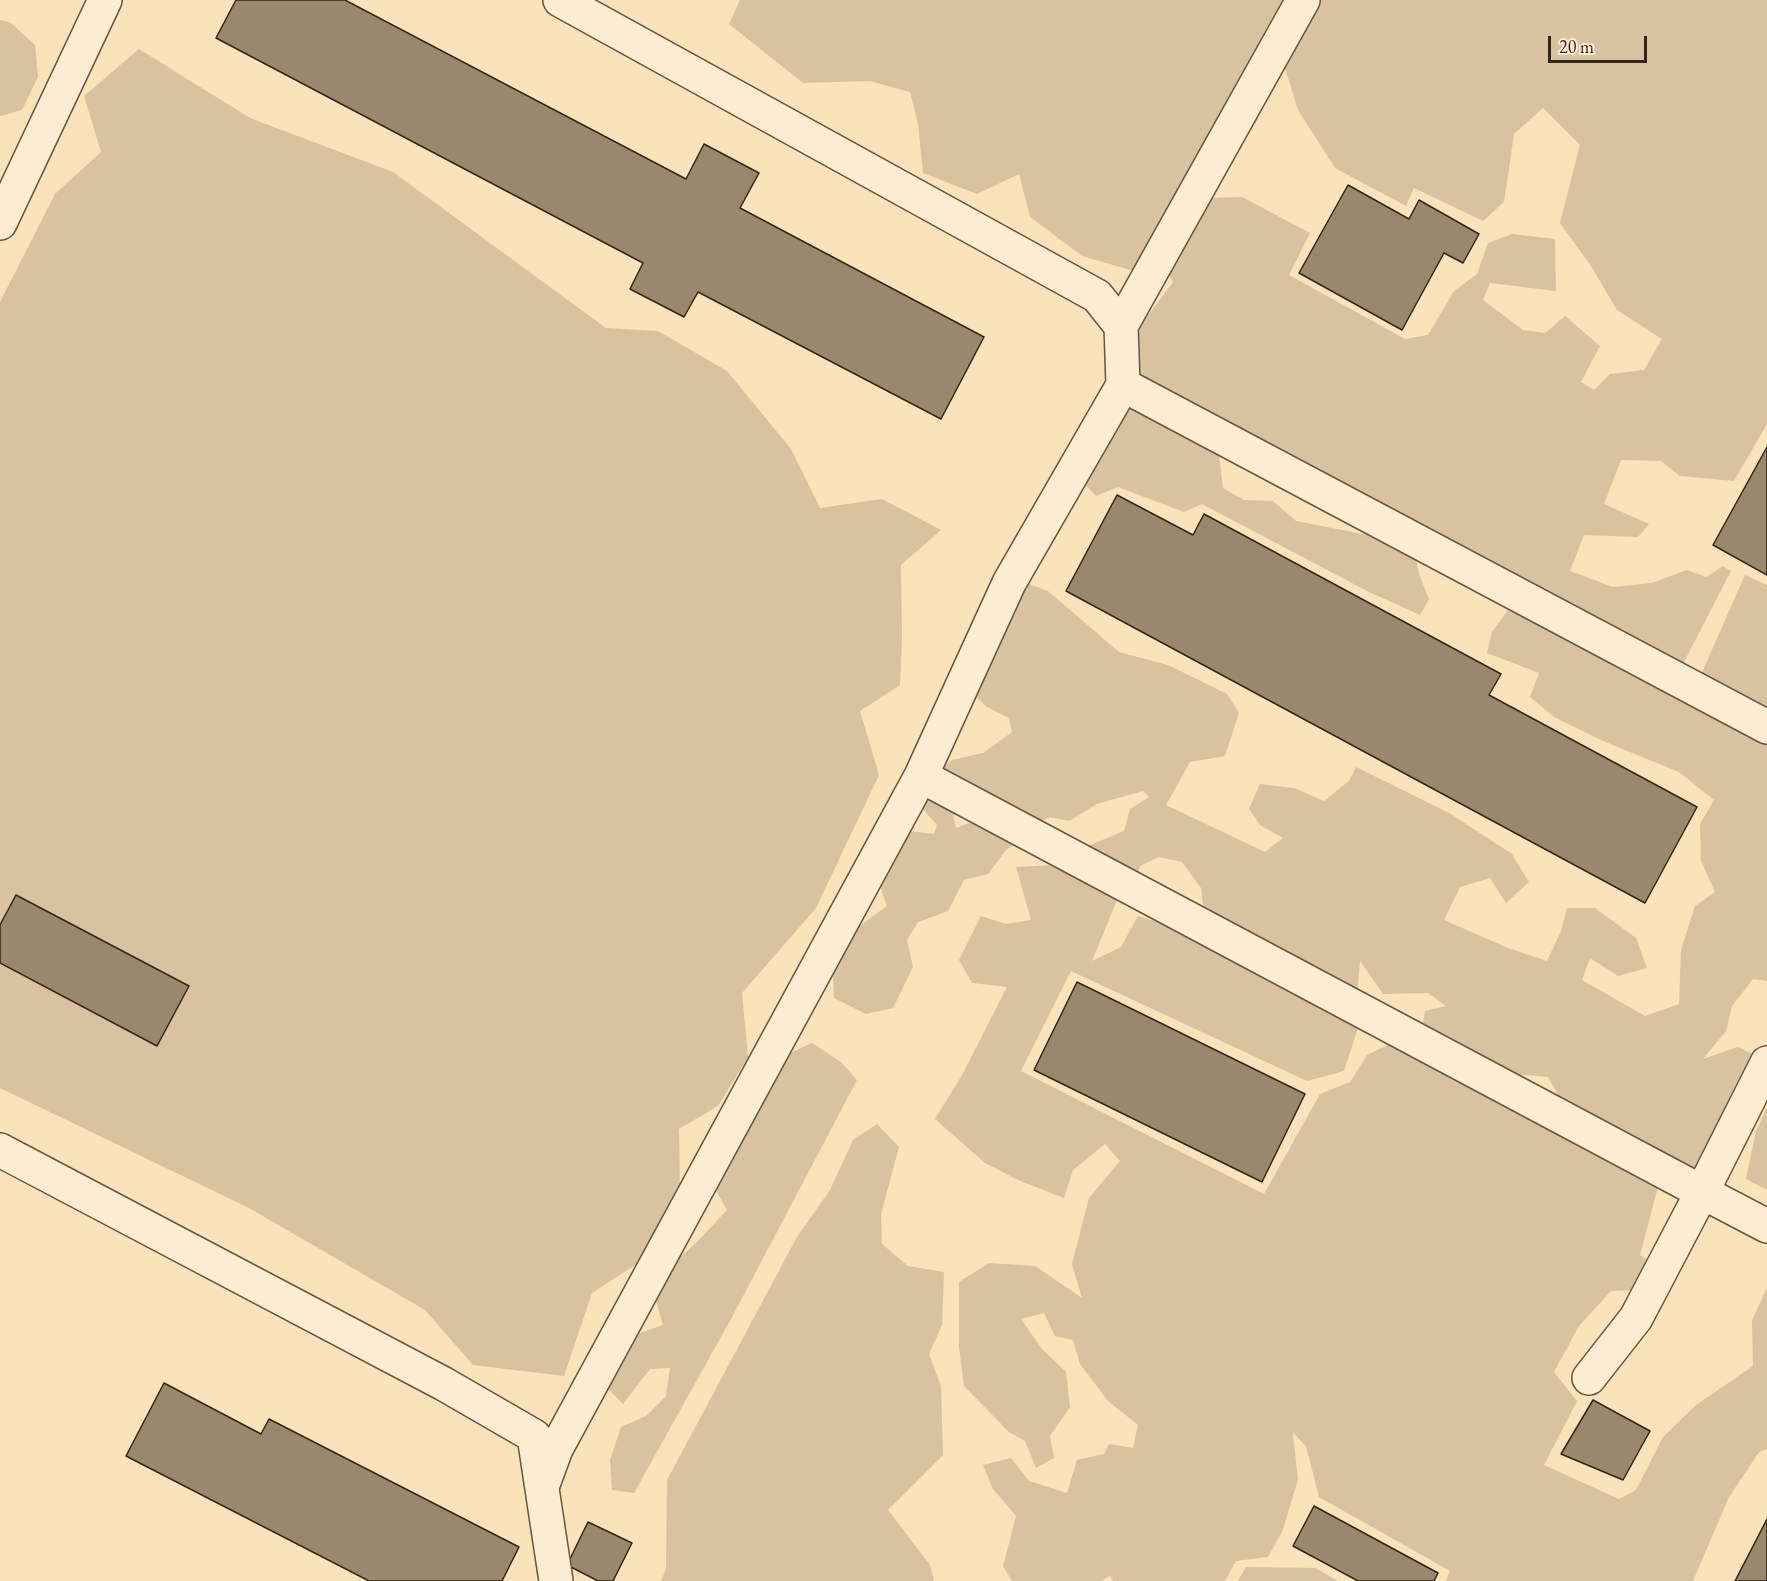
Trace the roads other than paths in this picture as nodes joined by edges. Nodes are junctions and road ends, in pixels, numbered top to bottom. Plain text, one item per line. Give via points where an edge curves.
1 (105, 0) edge
2 (560, 0) edge
3 (1303, 0) edge
4 (0, 223) edge
5 (1121, 326) junction
6 (1123, 385) junction
7 (1767, 728) edge
8 (921, 776) junction
9 (1767, 1063) edge
10 (0, 1150) edge
11 (1702, 1192) junction
12 (1767, 1226) edge
13 (1589, 1378) dead end
14 (542, 1487) junction
15 (556, 1581) edge

1 - 4 lane
2 - 5 lane via 1096,296
3 - 5 lane
5 - 6 lane
6 - 7 lane
6 - 8 lane via 1009,583
8 - 11 lane
8 - 14 lane via 556,1449
9 - 11 lane
10 - 14 lane via 444,1384 534,1436
11 - 12 lane
11 - 13 lane via 1636,1318
14 - 15 lane

